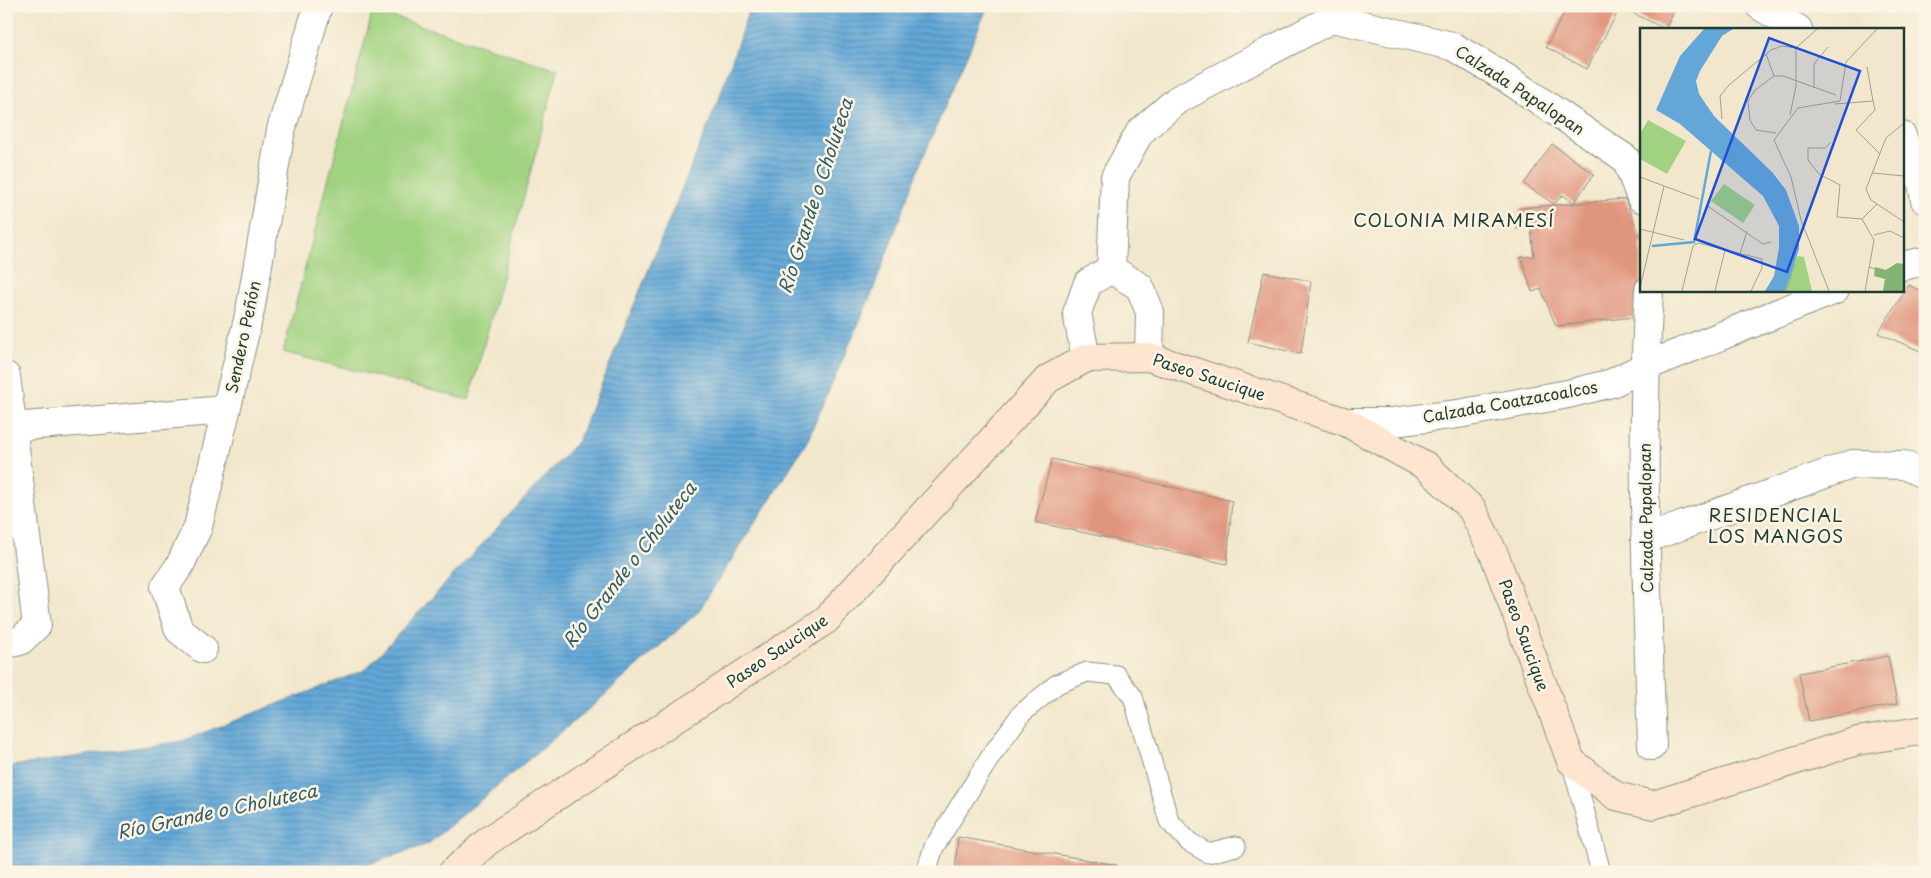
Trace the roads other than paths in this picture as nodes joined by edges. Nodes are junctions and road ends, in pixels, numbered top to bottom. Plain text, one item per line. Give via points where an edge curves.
1 (318, 6) edge
2 (1760, 6) edge
3 (1790, 27) edge
4 (1904, 141) edge
5 (1633, 154) edge
6 (1640, 192) edge
7 (1925, 200) edge
8 (1925, 261) edge
9 (1904, 266) edge
10 (1110, 269) junction
11 (1649, 291) edge
12 (1834, 291) edge
13 (1148, 357) junction
14 (1086, 358) junction
15 (1644, 367) junction
16 (6, 376) edge
17 (226, 410) junction
18 (1346, 422) junction
19 (12, 427) junction
20 (1925, 475) edge
21 (1645, 539) junction
22 (6, 644) edge
23 (203, 649) dead end
24 (1925, 730) edge
25 (1652, 746) dead end
26 (1571, 761) junction
27 (1236, 846) dead end
28 (452, 872) edge
29 (926, 872) edge
30 (1601, 872) edge

1 - 17 street, Sendero Peñón via 282,130 250,311
2 - 3 street
4 - 7 street via 1922,184
5 - 6 street, Calzada Papalopan
5 - 10 street, Calzada Papalopan via 1452,46 1333,18 1177,100 1140,132 1115,177
8 - 9 street
10 - 13 street via 1140,287 1150,312
10 - 14 street via 1088,283 1077,313
11 - 15 street, Calzada Papalopan
12 - 15 street, Calzada Coatzacoalcos
13 - 14 street, Paseo Saucique
13 - 18 street, Paseo Saucique
14 - 28 street, Paseo Saucique via 1048,378 826,620 488,841
15 - 18 street, Calzada Coatzacoalcos via 1603,385 1467,413 1393,422
15 - 21 street, Calzada Papalopan
16 - 19 street
17 - 19 street
17 - 23 street, Sendero Peñón via 198,527 165,587 179,630
18 - 26 street, Paseo Saucique via 1426,466 1472,509 1494,554
19 - 22 street via 37,625 20,641
20 - 21 street via 1904,466 1852,464
21 - 25 street, Calzada Papalopan
24 - 26 street via 1857,741 1653,806 1616,796
26 - 30 lane
27 - 29 lane via 1208,852 1189,842 1170,821 1133,697 1116,676 1087,672 1057,684 1021,714 934,847

